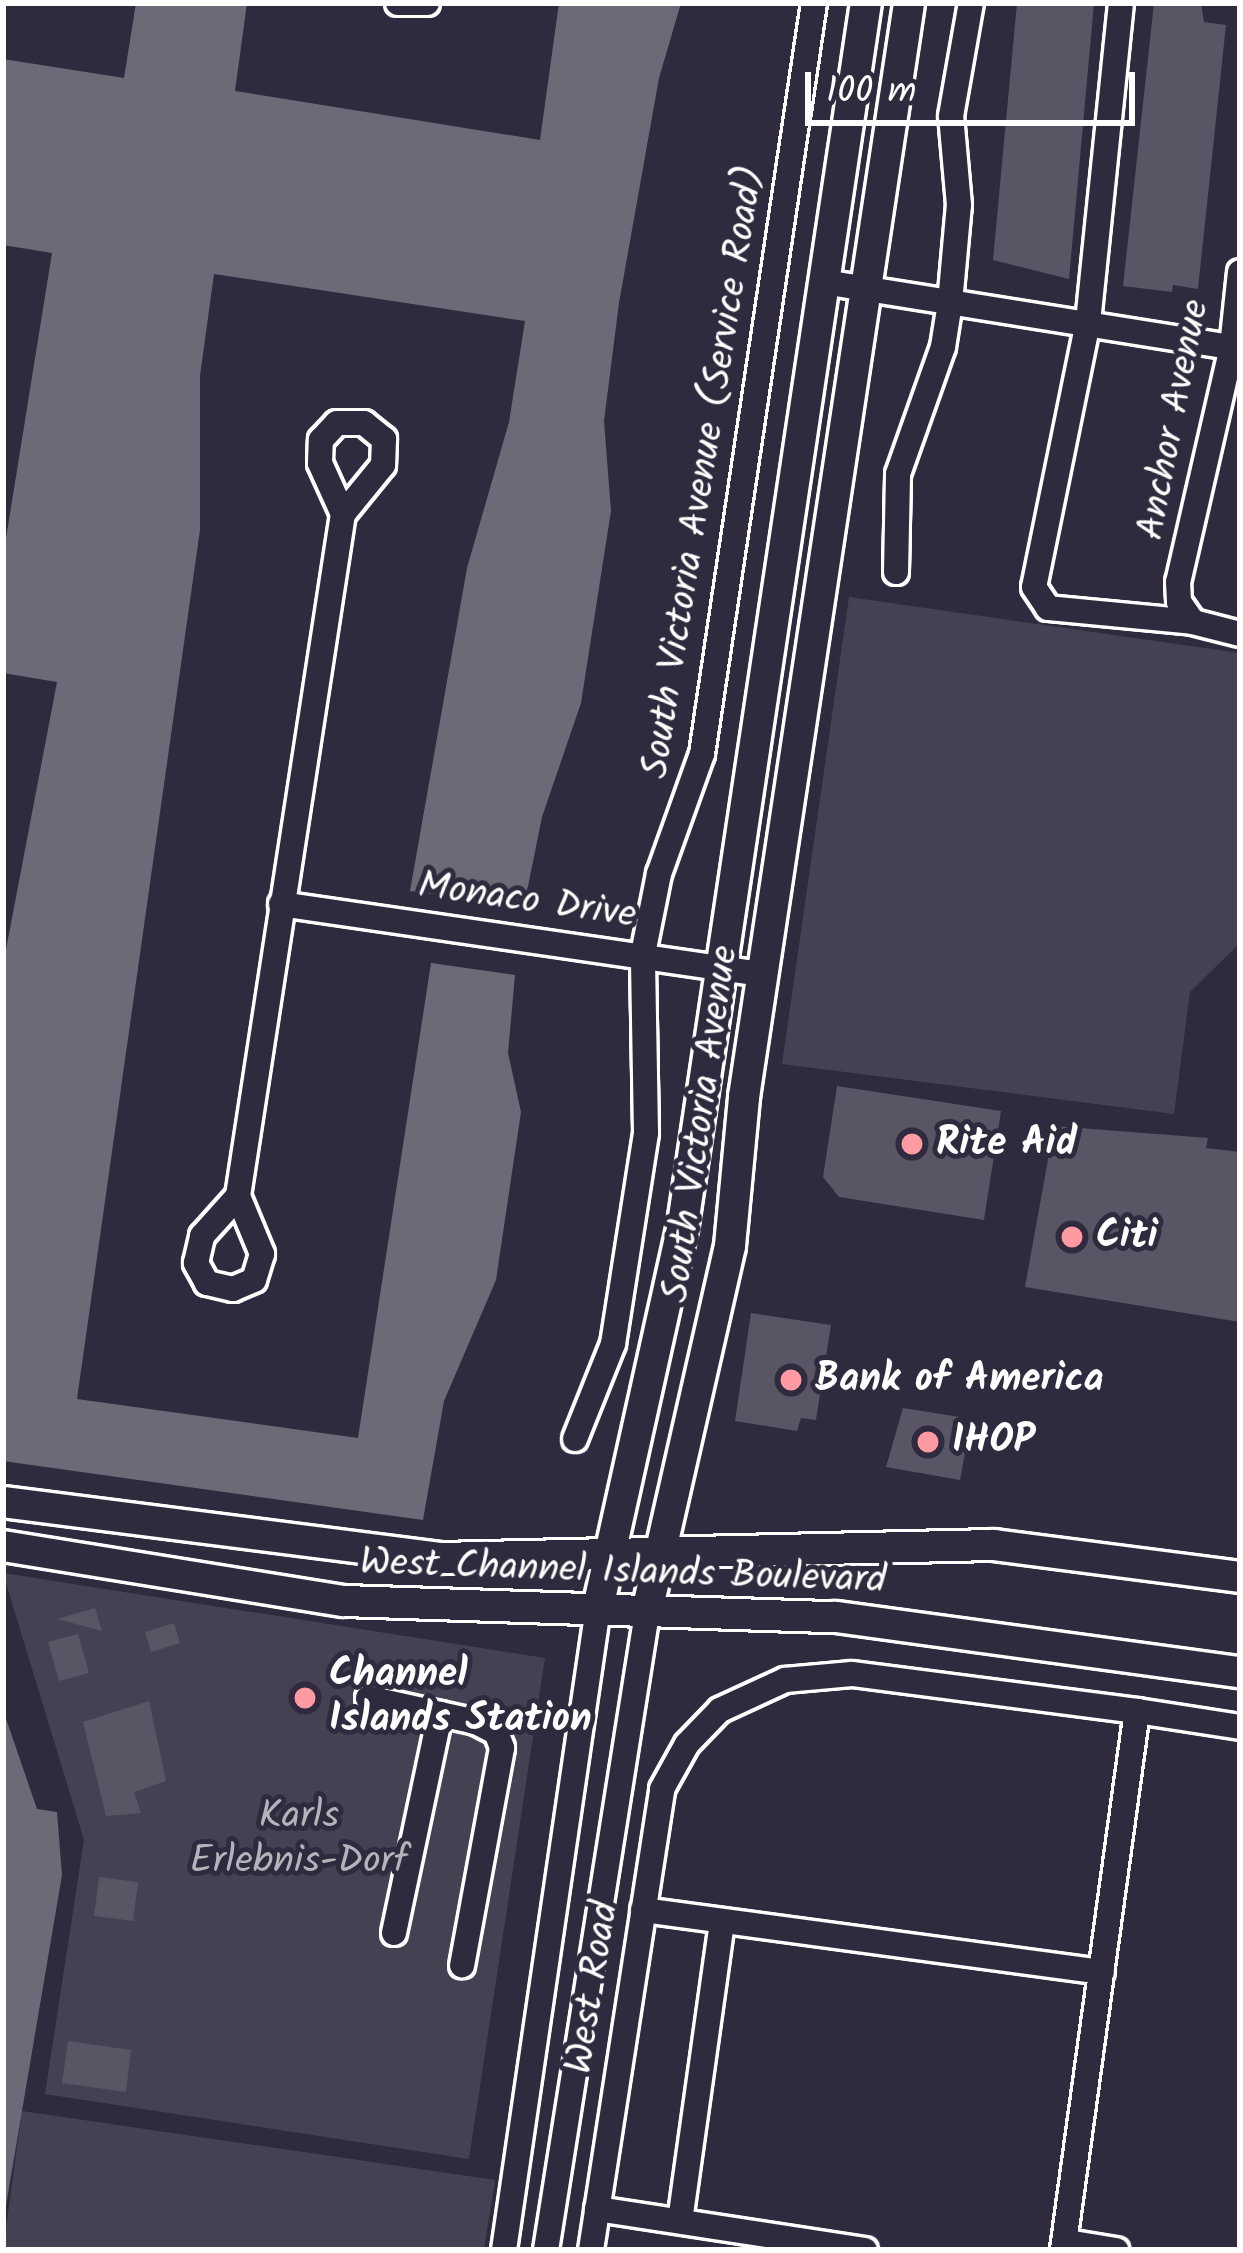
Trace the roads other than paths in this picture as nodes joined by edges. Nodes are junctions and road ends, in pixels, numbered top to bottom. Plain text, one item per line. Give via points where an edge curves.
1 (398, 3) edge
2 (427, 3) edge
3 (814, 3) edge
4 (866, 3) edge
5 (909, 3) edge
6 (971, 3) edge
7 (1121, 3) edge
8 (1240, 272) edge
9 (824, 282) junction
10 (864, 289) junction
11 (950, 302) junction
12 (1088, 322) junction
13 (1232, 347) junction
14 (343, 514) dead end
15 (896, 572) dead end
16 (1193, 622) junction
17 (1240, 634) edge
18 (281, 904) junction
19 (643, 954) junction
20 (723, 967) junction
21 (762, 974) junction
22 (238, 1196) dead end
23 (575, 1439) dead end
24 (3, 1502) edge
25 (3, 1546) edge
26 (662, 1551) junction
27 (611, 1552) junction
28 (1240, 1577) edge
29 (648, 1607) junction
30 (598, 1608) junction
31 (1240, 1672) edge
32 (368, 1698) dead end
33 (1137, 1711) junction
34 (440, 1714) junction
35 (1240, 1727) edge
36 (643, 1910) junction
37 (722, 1923) junction
38 (394, 1933) dead end
39 (462, 1965) dead end
40 (1102, 1972) junction
41 (597, 2209) junction
42 (680, 2221) junction
43 (1065, 2246) edge
44 (504, 2250) edge
45 (546, 2250) edge
46 (591, 2250) edge
47 (865, 2250) edge
48 (1116, 2250) edge

1 - 2 street
3 - 19 street, South Victoria Avenue (Service Road) via 702,754 659,874
4 - 9 main road, South Victoria Avenue
5 - 10 main road, South Victoria Avenue
6 - 11 street via 951,116 959,206
7 - 12 street
8 - 13 street, Anchor Avenue
9 - 10 street
9 - 20 main road, South Victoria Avenue
10 - 11 street
10 - 21 main road, South Victoria Avenue
11 - 12 street
11 - 15 street via 944,347 898,474
12 - 13 street
12 - 16 street via 1034,587 1048,608
13 - 16 street, Anchor Avenue via 1178,582 1179,602
14 - 18 street
16 - 17 street
18 - 19 street, Monaco Drive
18 - 22 street
19 - 20 street, Monaco Drive
19 - 23 street, South Victoria Avenue (Service Road) via 643,1156 613,1344
20 - 21 street, Monaco Drive
20 - 27 main road, South Victoria Avenue via 674,1272
21 - 26 main road, South Victoria Avenue via 724,1280
24 - 27 main road, West Channel Islands Boulevard via 394,1554
25 - 30 main road, West Channel Islands Boulevard via 381,1605
26 - 27 main road, West Channel Islands Boulevard
26 - 28 main road, West Channel Islands Boulevard via 994,1545
26 - 29 main road, South Victoria Avenue
27 - 30 main road, South Victoria Avenue
29 - 30 main road, West Channel Islands Boulevard
29 - 31 main road, West Channel Islands Boulevard via 946,1628
29 - 45 street, South Victoria Avenue
30 - 44 street, South Victoria Avenue
32 - 34 street
33 - 35 street
33 - 36 street, West Road via 852,1674 785,1680 720,1710 687,1744 662,1789
33 - 40 street
34 - 38 street
34 - 39 street via 496,1732 502,1748
36 - 37 street
36 - 41 street, West Road
37 - 40 street
37 - 42 street
40 - 43 street
41 - 42 street
41 - 46 street, West Road
42 - 47 street
43 - 48 street

